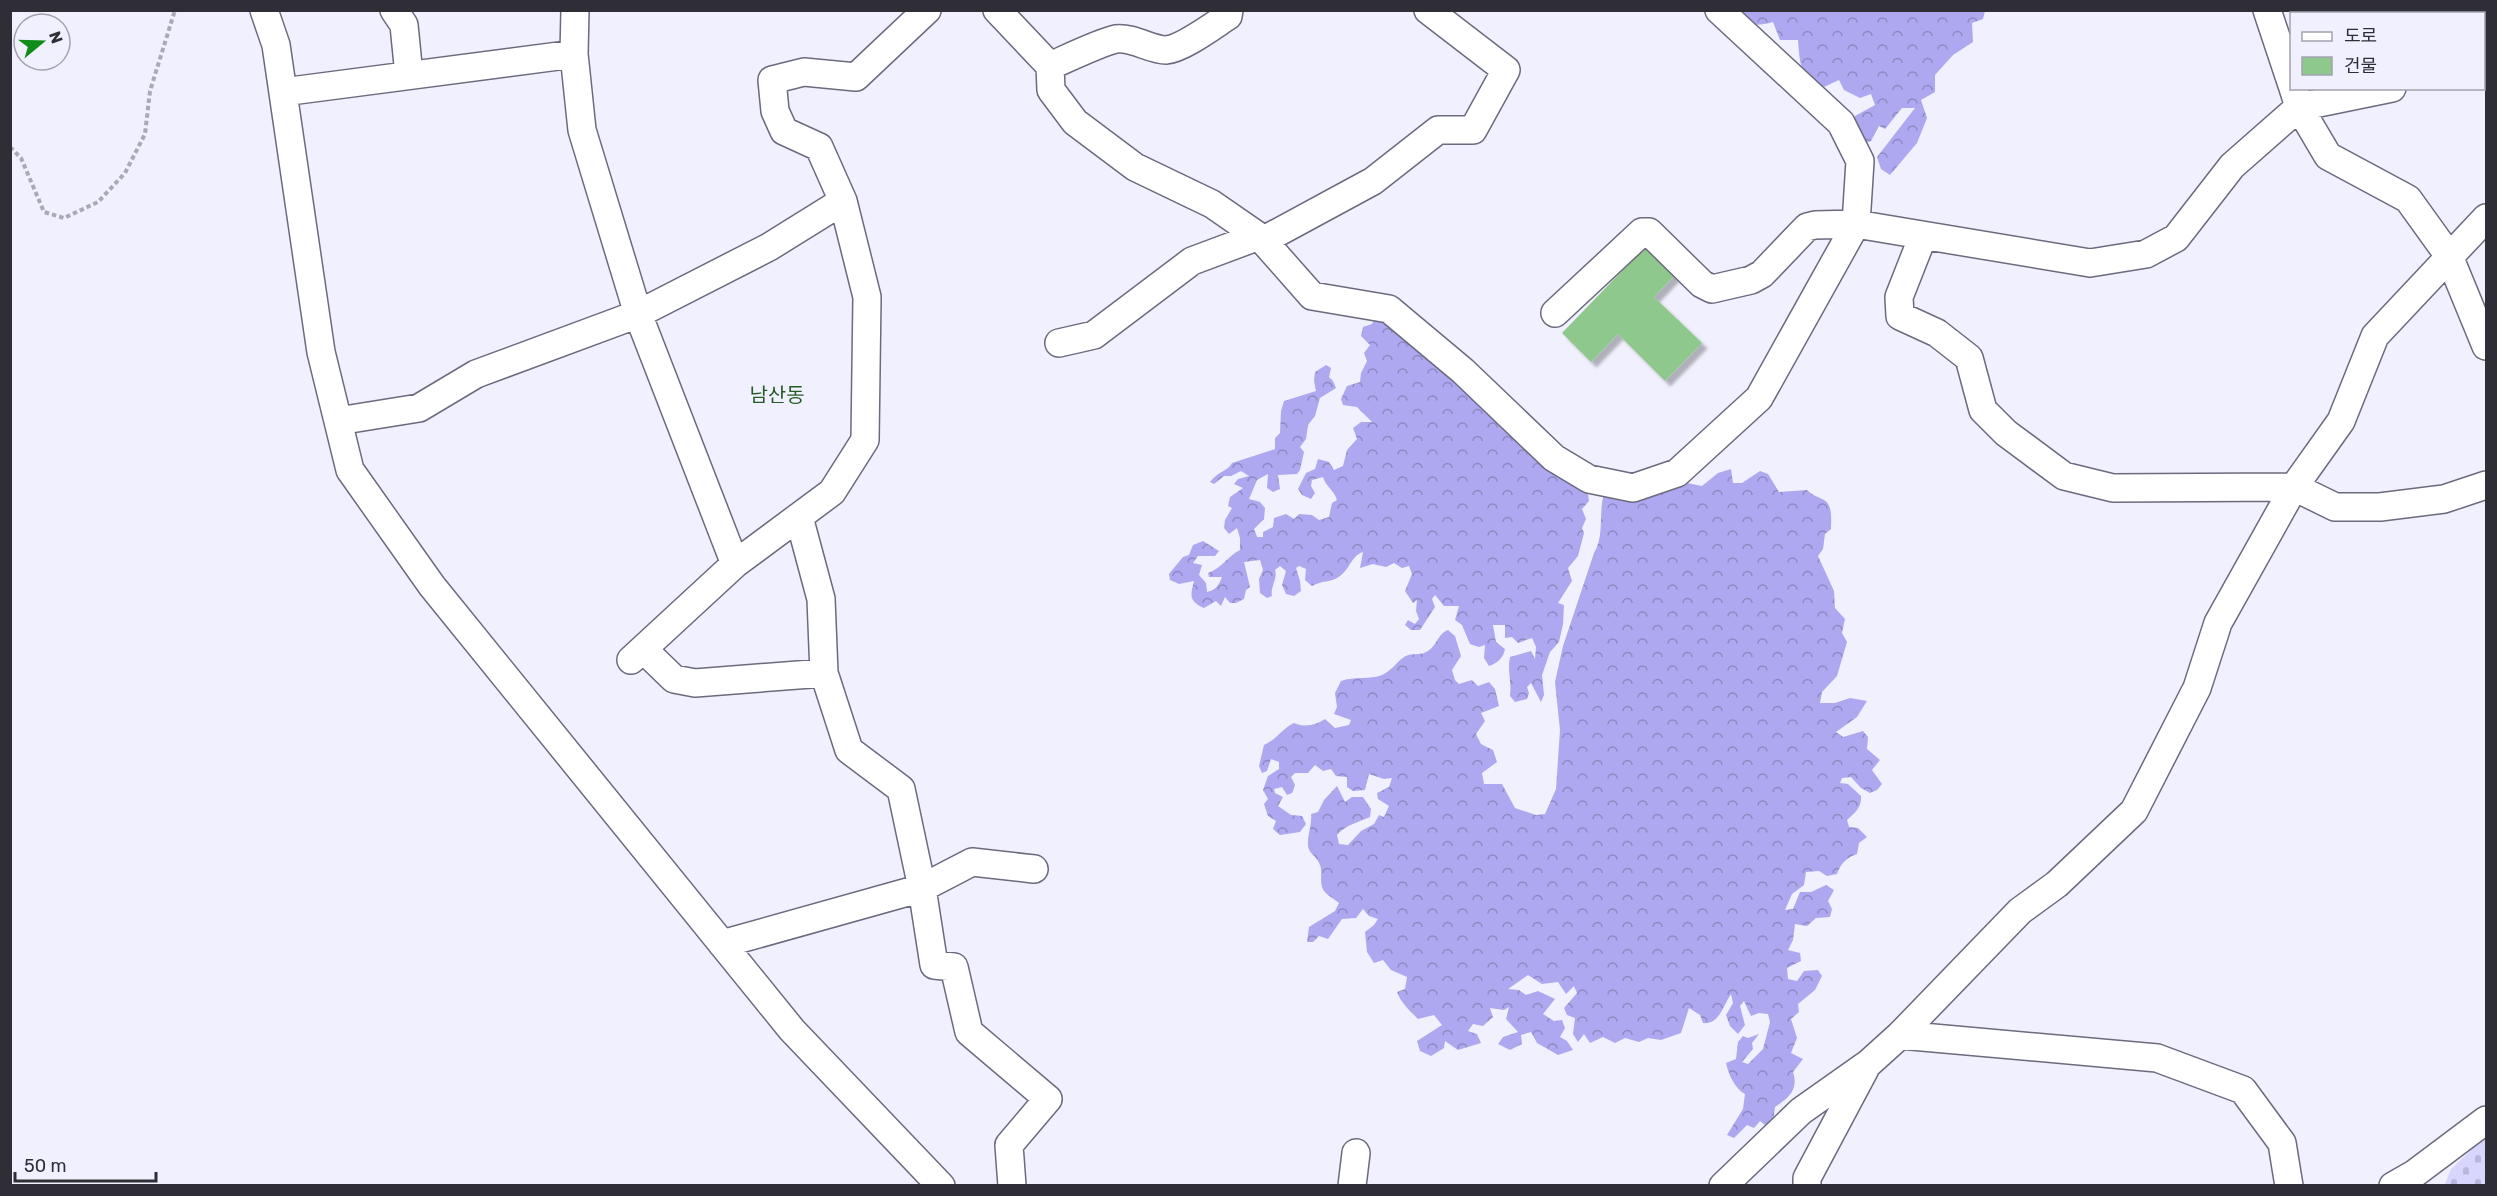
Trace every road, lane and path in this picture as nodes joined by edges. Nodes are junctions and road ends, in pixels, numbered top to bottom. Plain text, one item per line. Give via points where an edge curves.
1 (175, 10) edge
2 (264, 10) edge
3 (394, 10) edge
4 (575, 10) edge
5 (927, 10) edge
6 (997, 10) edge
7 (1229, 10) edge
8 (1428, 10) edge
9 (1719, 10) edge
10 (2267, 10) edge
11 (574, 54) junction
12 (1050, 66) junction
13 (409, 75) junction
14 (2290, 82) edge
15 (2359, 90) edge
16 (283, 92) junction
17 (2294, 94) edge
18 (10, 147) edge
19 (843, 201) junction
20 (2487, 218) edge
21 (1856, 224) junction
22 (1259, 236) junction
23 (1923, 236) junction
24 (2449, 256) junction
25 (1555, 313) dead end
26 (638, 314) junction
27 (1059, 343) dead end
28 (2487, 346) edge
29 (338, 421) junction
30 (2487, 485) edge
31 (2294, 487) junction
32 (799, 517) junction
33 (735, 564) junction
34 (824, 674) junction
35 (1034, 869) dead end
36 (922, 888) junction
37 (722, 944) junction
38 (1900, 1035) junction
39 (1869, 1063) junction
40 (2487, 1120) edge
41 (1356, 1153) dead end
42 (941, 1185) edge
43 (1012, 1185) edge
44 (1352, 1185) edge
45 (1723, 1185) edge
46 (1807, 1185) edge
47 (2289, 1185) edge
48 (2392, 1185) edge

1 - 18 path via 150,91 146,134 126,173 98,202 64,218 44,212 21,158
2 - 16 street via 276,45
3 - 13 street via 404,25
4 - 11 street
5 - 19 street via 856,77 804,72 772,80 775,111 784,130 819,147
6 - 12 street
7 - 12 street via 1228,16 1214,25 1166,50 1116,39
8 - 22 street via 1506,70 1473,130 1438,130 1373,181 1264,240
9 - 21 street via 1841,123 1860,161
10 - 14 street
11 - 13 street
11 - 26 street via 582,130
12 - 22 street via 1051,90 1075,122 1135,167 1212,204
13 - 16 street
15 - 17 street
16 - 29 street via 321,352
17 - 23 street via 2176,238 2146,254 2090,263
17 - 24 street via 2328,156 2408,199
19 - 26 street via 769,247
19 - 32 street via 867,297 865,440 832,492
20 - 24 street
21 - 22 street via 1759,398 1677,473 1633,488 1589,479 1554,458 1463,371 1389,309 1312,296
21 - 23 street
21 - 25 street via 1807,227 1762,274 1712,289 1702,284 1649,232 1642,232
22 - 27 street via 1192,261 1094,335
23 - 31 street via 1899,297 1900,316 1937,333 1969,358 1983,410 2006,433 2064,476 2113,488
24 - 28 street
24 - 31 street via 2375,336 2341,421
26 - 29 street via 476,374 419,408
26 - 33 street
29 - 37 street via 350,470 432,586
30 - 31 street via 2444,499 2380,507 2335,507
31 - 38 street via 2218,623 2197,688 2134,810 2058,884 2020,911
32 - 33 street
32 - 34 street via 821,599
33 - 34 street via 637,654 674,679 695,683
34 - 36 street via 849,750 901,789
35 - 36 street via 972,862
36 - 37 street
36 - 43 street via 934,965 954,967 969,1032 1048,1099 1009,1145
37 - 42 street via 792,1030
38 - 39 street
38 - 47 street via 2157,1058 2243,1090 2283,1143
39 - 45 street via 1801,1111
39 - 46 street via 1807,1178
40 - 48 street via 2414,1174
41 - 44 street

